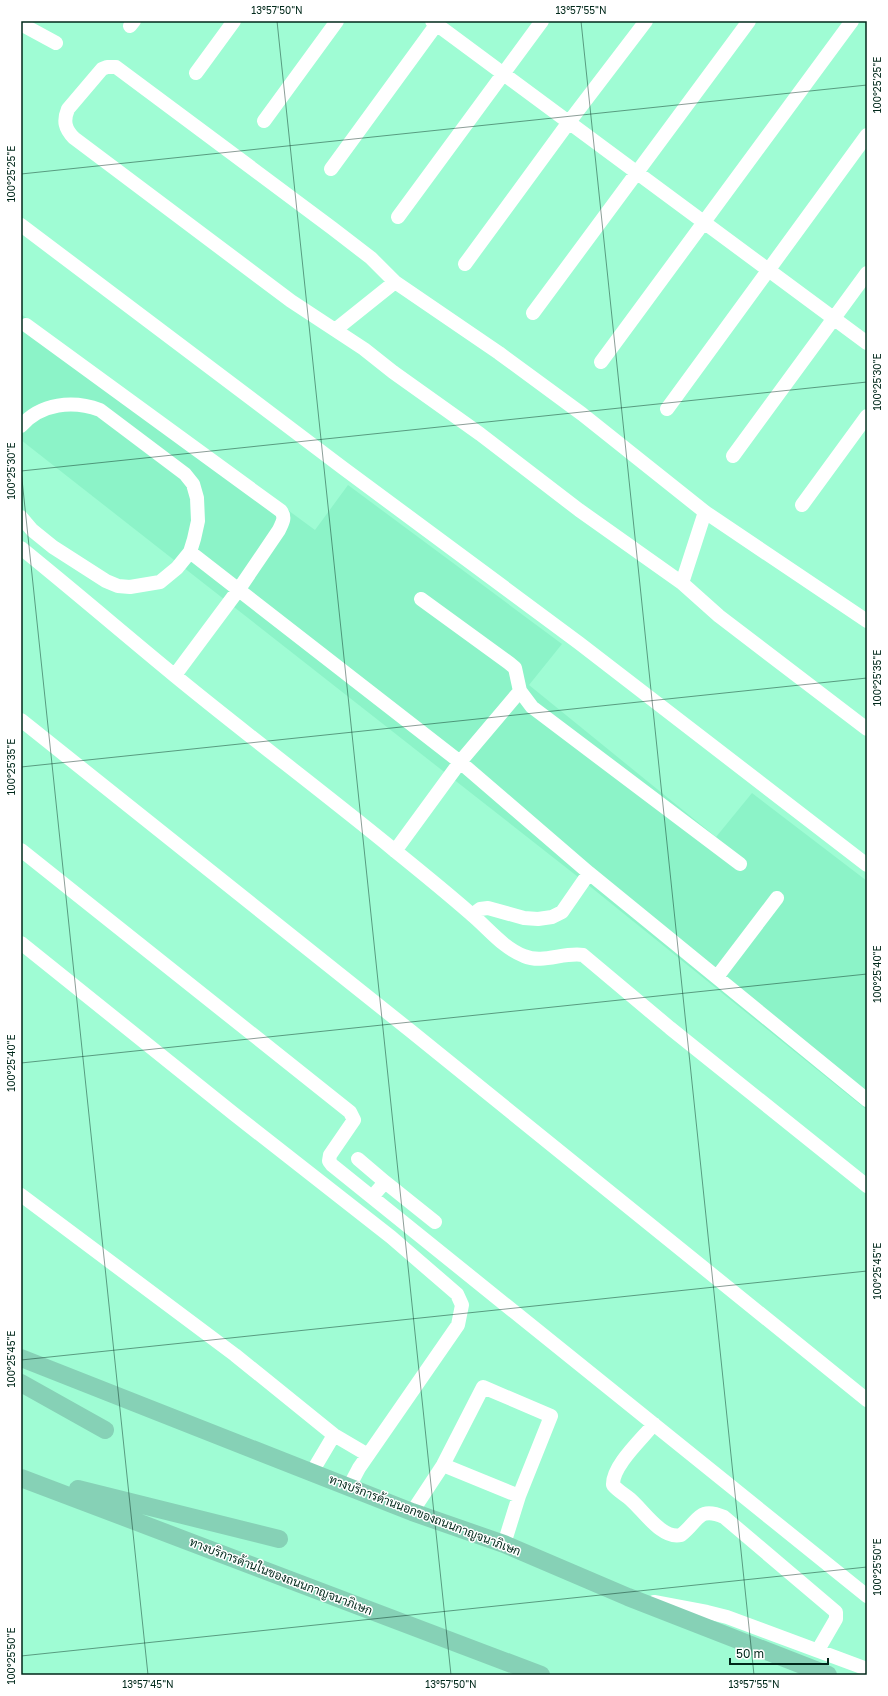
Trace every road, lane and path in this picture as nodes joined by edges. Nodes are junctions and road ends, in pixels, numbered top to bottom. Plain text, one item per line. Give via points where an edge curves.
1 (234, 21) edge
2 (337, 21) edge
3 (542, 21) edge
4 (646, 21) edge
5 (749, 21) edge
6 (852, 21) edge
7 (436, 22) edge
8 (21, 24) edge
9 (56, 43) dead end
10 (196, 73) dead end
11 (503, 73) junction
12 (264, 121) dead end
13 (569, 122) junction
14 (867, 135) edge
15 (331, 169) dead end
16 (636, 172) junction
17 (398, 217) dead end
18 (703, 222) junction
19 (21, 225) edge
20 (465, 264) dead end
21 (769, 270) junction
22 (867, 273) edge
23 (395, 282) junction
24 (533, 313) dead end
25 (834, 318) junction
26 (23, 327) edge
27 (335, 330) junction
28 (867, 343) edge
29 (601, 362) dead end
30 (667, 409) dead end
31 (867, 416) edge
32 (21, 425) edge
33 (733, 456) dead end
34 (802, 505) dead end
35 (705, 512) junction
36 (21, 518) edge
37 (21, 548) edge
38 (190, 552) junction
39 (682, 583) junction
40 (239, 589) junction
41 (421, 599) dead end
42 (867, 621) edge
43 (175, 675) junction
44 (520, 691) junction
45 (21, 720) edge
46 (867, 728) edge
47 (460, 762) junction
48 (21, 850) edge
49 (395, 851) junction
50 (740, 864) dead end
51 (867, 865) edge
52 (589, 873) junction
53 (777, 898) dead end
54 (472, 915) junction
55 (21, 943) edge
56 (717, 977) junction
57 (867, 1100) edge
58 (358, 1159) dead end
59 (385, 1182) junction
60 (867, 1186) edge
61 (21, 1195) edge
62 (372, 1198) junction
63 (435, 1222) dead end
64 (21, 1358) edge
65 (21, 1383) edge
66 (867, 1400) edge
67 (654, 1424) junction
68 (105, 1430) dead end
69 (334, 1435) junction
70 (368, 1455) junction
71 (443, 1465) junction
72 (312, 1472) junction
73 (21, 1477) edge
74 (349, 1487) junction
75 (519, 1496) junction
76 (412, 1512) junction
77 (279, 1539) dead end
78 (504, 1544) junction
79 (867, 1596) edge
80 (628, 1597) junction
81 (818, 1650) junction
82 (867, 1669) edge
83 (541, 1675) edge
84 (828, 1675) edge

1 - 10 street
2 - 12 street
3 - 11 street
4 - 13 street
5 - 16 street
6 - 18 street
7 - 11 street
7 - 15 street
8 - 9 street
11 - 13 street
11 - 17 street
13 - 16 street
13 - 20 street
14 - 21 street
16 - 18 street
16 - 24 street
18 - 21 street
18 - 29 street
19 - 51 street via 579,644
21 - 25 street
21 - 30 street
22 - 25 street
23 - 27 street
23 - 27 street via 371,258 116,67 102,69 68,109 65,125 67,131 291,301
23 - 35 street via 582,414
25 - 28 street
25 - 33 street
26 - 40 street via 281,511 284,518 279,530
27 - 39 street
31 - 34 street
32 - 38 street via 33,413 51,407 69,403 86,404 100,410 146,443 185,474 193,484 197,498 198,521
35 - 39 street
35 - 42 street
36 - 38 street via 54,547 118,586 160,582 177,568
37 - 43 street
38 - 40 street
39 - 46 street via 719,616
40 - 43 street
40 - 47 street
41 - 44 street via 515,668
43 - 49 street
44 - 47 street
44 - 50 street via 532,708
45 - 66 street
47 - 49 street
47 - 52 street
48 - 62 street via 350,1112 354,1120 330,1155 329,1161
49 - 54 street
52 - 54 street via 562,912 552,917 524,918 488,908 480,909
52 - 56 street
53 - 56 street
54 - 60 street via 498,939 525,957 540,959 566,954 583,955
55 - 70 street via 391,1237 457,1294 462,1305 458,1325
56 - 57 street
58 - 59 street
59 - 62 street
59 - 63 street
61 - 69 street via 235,1355
62 - 67 street
64 - 72 main road, ทางบริการด้านนอกของถนนกาญจนาภิเษก
65 - 68 main road
67 - 79 street
67 - 81 street via 615,1473 613,1485 670,1535 681,1535 700,1515 707,1512 724,1517 836,1612 836,1619
69 - 70 street
69 - 72 street
70 - 74 street
71 - 75 street
71 - 75 street via 483,1387 551,1416
71 - 76 street
72 - 74 main road, ทางบริการด้านนอกของถนนกาญจนาภิเษก
73 - 77 main road
73 - 83 main road, ทางบริการด้านในของถนนกาญจนาภิเษก
74 - 76 main road, ทางบริการด้านนอกของถนนกาญจนาภิเษก
75 - 78 street
76 - 78 main road, ทางบริการด้านนอกของถนนกาญจนาภิเษก
78 - 80 main road, ทางบริการด้านนอกของถนนกาญจนาภิเษก
80 - 81 street via 713,1614
80 - 84 main road, ทางบริการด้านนอกของถนนกาญจนาภิเษก
81 - 82 street

